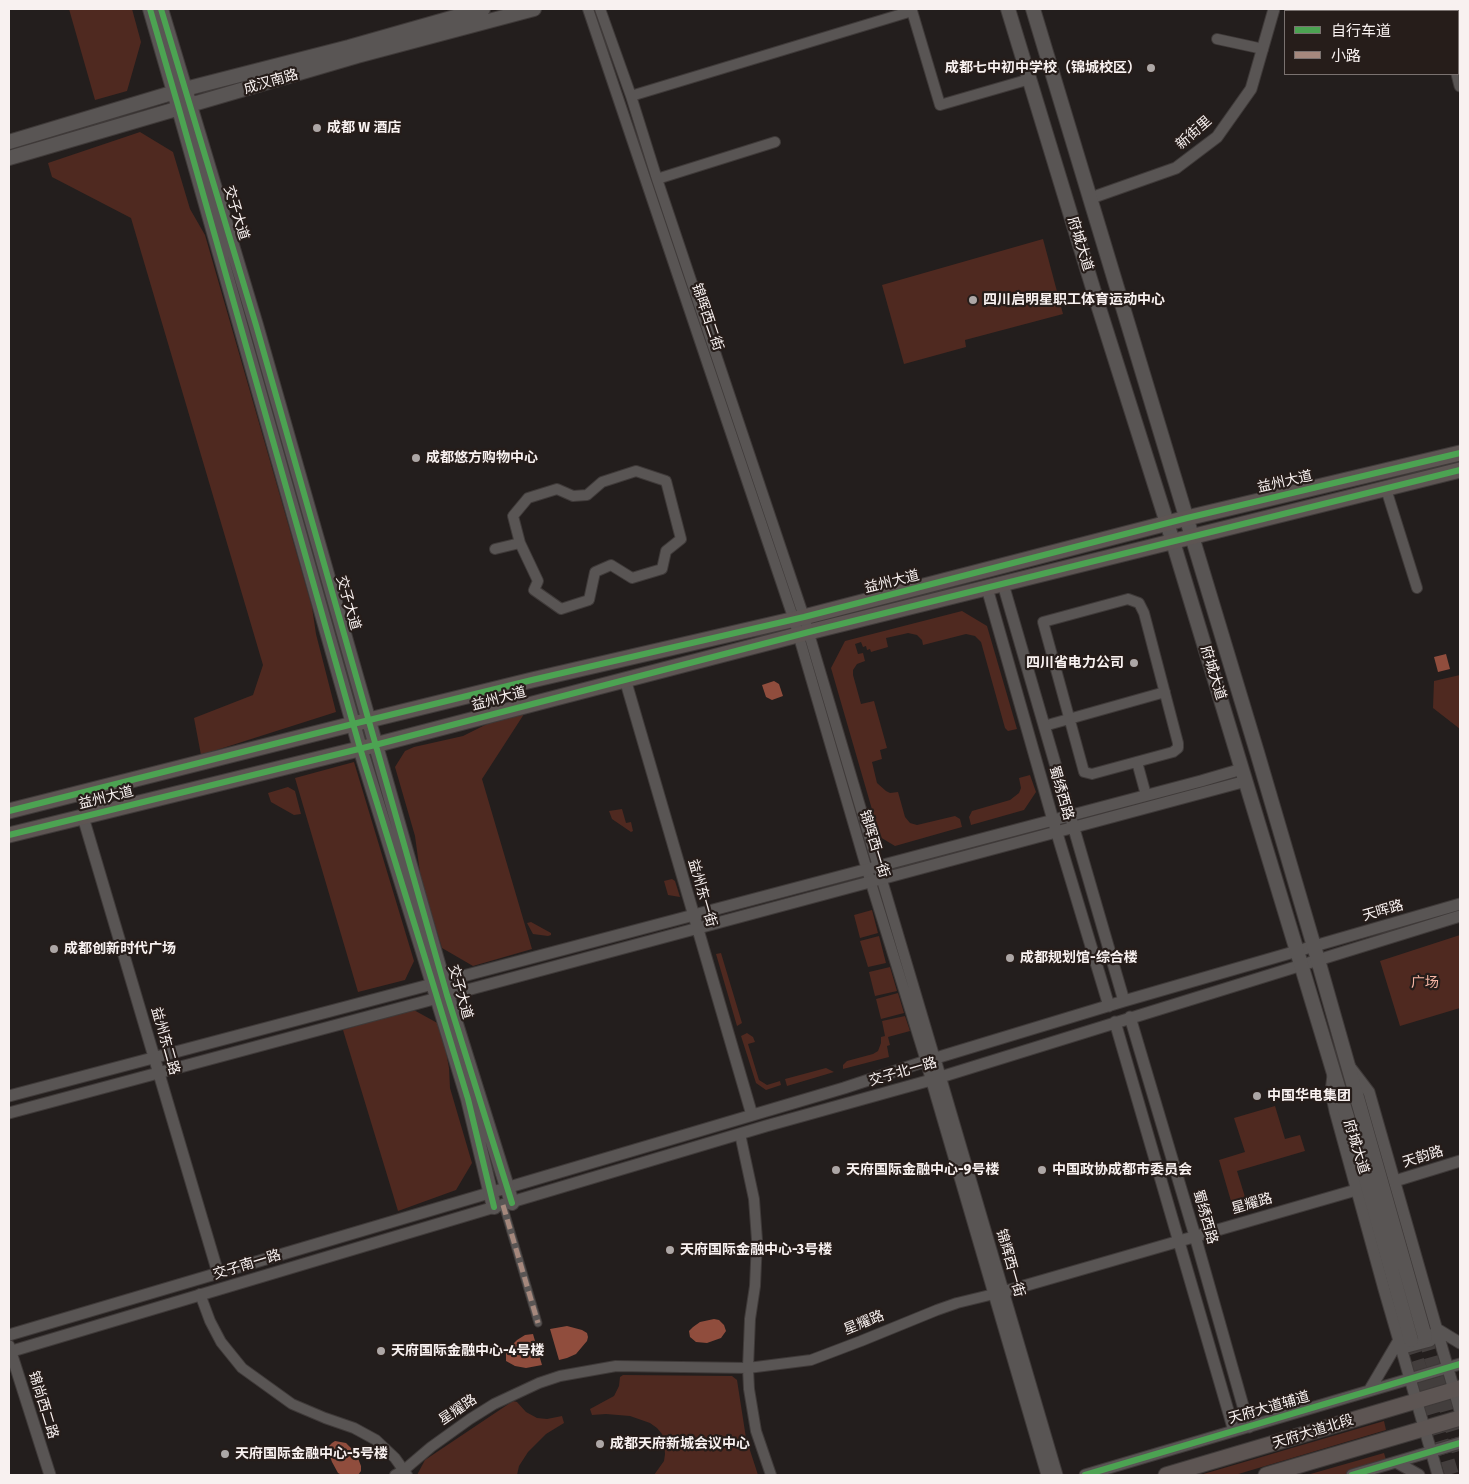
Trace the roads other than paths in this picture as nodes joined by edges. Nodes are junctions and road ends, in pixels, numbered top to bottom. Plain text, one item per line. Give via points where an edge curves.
1 (150, 9) edge
2 (161, 9) edge
3 (483, 9) edge
4 (534, 9) edge
5 (588, 9) edge
6 (600, 9) edge
7 (1008, 9) edge
8 (1033, 9) edge
9 (1274, 9) edge
10 (1217, 39) dead end
11 (1263, 49) junction
12 (1030, 79) junction
13 (180, 91) junction
14 (631, 96) junction
15 (185, 107) junction
16 (9, 142) edge
17 (775, 142) dead end
18 (9, 158) edge
19 (657, 179) junction
20 (1091, 198) junction
21 (1460, 453) edge
22 (1460, 470) edge
23 (1386, 489) junction
24 (1188, 518) junction
25 (1168, 524) junction
26 (1193, 536) junction
27 (1173, 542) junction
28 (520, 543) junction
29 (495, 549) dead end
30 (1003, 584) junction
31 (987, 588) junction
32 (1417, 588) dead end
33 (799, 618) junction
34 (803, 634) junction
35 (625, 679) junction
36 (1165, 692) junction
37 (1069, 719) junction
38 (368, 721) junction
39 (353, 724) junction
40 (1044, 726) junction
41 (375, 745) junction
42 (360, 748) junction
43 (1138, 762) junction
44 (1244, 775) junction
45 (1146, 795) junction
46 (9, 811) edge
47 (83, 817) junction
48 (1071, 822) junction
49 (1055, 826) junction
50 (9, 835) edge
51 (873, 868) junction
52 (876, 880) junction
53 (1460, 904) edge
54 (693, 916) junction
55 (1460, 916) edge
56 (697, 928) junction
57 (1314, 946) junction
58 (1297, 951) junction
59 (1318, 960) junction
60 (1301, 965) junction
61 (440, 989) junction
62 (1124, 1001) junction
63 (1109, 1006) junction
64 (1130, 1017) junction
65 (1115, 1022) junction
66 (154, 1058) junction
67 (931, 1060) junction
68 (1347, 1062) junction
69 (158, 1072) junction
70 (1334, 1073) junction
71 (936, 1078) junction
72 (9, 1096) edge
73 (9, 1113) edge
74 (752, 1115) junction
75 (740, 1134) junction
76 (1460, 1161) edge
77 (1395, 1181) junction
78 (507, 1188) junction
79 (1356, 1190) junction
80 (500, 1202) junction
81 (1195, 1236) junction
82 (1179, 1240) junction
83 (218, 1273) junction
84 (998, 1293) junction
85 (200, 1294) junction
86 (538, 1323) dead end
87 (1431, 1333) junction
88 (9, 1336) edge
89 (1405, 1340) junction
90 (1460, 1343) edge
91 (9, 1349) edge
92 (1460, 1364) edge
93 (748, 1368) junction
94 (1448, 1368) junction
95 (1410, 1379) junction
96 (1457, 1389) edge
97 (1369, 1391) junction
98 (1417, 1401) junction
99 (1460, 1411) edge
100 (1460, 1418) edge
101 (1249, 1427) junction
102 (1425, 1428) junction
103 (1234, 1431) junction
104 (1460, 1443) edge
105 (1431, 1452) junction
106 (1396, 1462) junction
107 (402, 1474) edge
108 (50, 1475) edge
109 (771, 1475) edge
110 (1047, 1475) edge
111 (1057, 1475) edge
112 (1085, 1475) edge
113 (1166, 1475) edge
114 (1266, 1475) edge
115 (1352, 1475) edge
116 (1419, 1475) edge
117 (1438, 1475) edge

1 - 13 main road, 交子大道
2 - 13 main road, 交子大道
3 - 13 main road, 成汉南路
4 - 15 main road, 成汉南路 via 357,56
5 - 33 street, 锦晖西二街
6 - 14 street, 锦晖西二街
7 - 12 main road, 府城大道
8 - 20 main road, 府城大道
9 - 11 street, 新街里
10 - 11 street
11 - 20 street, 新街里 via 1251,89 1217,137 1176,168
12 - 14 street via 940,106 912,11
12 - 25 main road, 府城大道
13 - 15 main road, 交子大道
13 - 16 main road, 成汉南路
14 - 19 street, 锦晖西二街
15 - 18 main road, 成汉南路
15 - 38 main road, 交子大道 via 259,335
15 - 39 main road, 交子大道
17 - 19 street
19 - 33 street, 锦晖西二街
20 - 24 main road, 府城大道
21 - 24 main road, 益州大道
22 - 23 main road, 益州大道
23 - 26 main road, 益州大道
23 - 32 street
24 - 25 main road, 益州大道
24 - 26 main road, 府城大道
25 - 27 main road, 府城大道
25 - 33 main road, 益州大道
26 - 27 main road, 益州大道
26 - 57 main road, 府城大道
27 - 30 main road, 益州大道
27 - 44 main road, 府城大道
28 - 28 street via 538,581 534,590 561,608 589,600 595,572 611,565 632,578 662,569 666,551 681,539 666,481 636,471 602,482 587,495 573,496 558,489 528,498 513,516
28 - 29 street
30 - 31 main road, 益州大道
30 - 40 street, 蜀绣西路
31 - 34 main road, 益州大道
31 - 49 street, 蜀绣西路
33 - 34 street, 锦晖西二街
33 - 38 main road, 益州大道
34 - 35 main road, 益州大道
34 - 51 street, 锦晖西一街
35 - 41 main road, 益州大道
35 - 54 street, 益州东一街
36 - 37 street
36 - 37 street via 1139,603 1128,599 1043,622
36 - 43 street via 1178,748
37 - 40 street
37 - 43 street via 1084,772 1092,774
38 - 39 main road, 益州大道
38 - 41 main road, 交子大道
39 - 42 main road, 交子大道
39 - 46 main road, 益州大道
40 - 48 street, 蜀绣西路
41 - 42 main road, 益州大道
41 - 61 main road, 交子大道
42 - 47 main road, 益州大道
42 - 61 main road, 交子大道
43 - 45 street
44 - 45 street
44 - 48 street
44 - 58 main road, 府城大道
45 - 48 street
47 - 50 main road, 益州大道
47 - 66 street, 益州东二路
48 - 49 street
48 - 62 street, 蜀绣西路
49 - 51 street
49 - 52 street
49 - 63 street, 蜀绣西路
51 - 52 street, 锦晖西一街
51 - 54 street
52 - 56 street
52 - 67 street, 锦晖西一街
53 - 57 street, 天晖路
54 - 56 street, 益州东一街
54 - 61 street
55 - 59 street, 天晖路
56 - 61 street
56 - 74 street, 益州东一街
57 - 58 street, 交子北一路
57 - 59 main road, 府城大道
58 - 60 main road, 府城大道
58 - 62 street, 交子北一路
59 - 60 street, 交子北一路
59 - 68 main road, 府城大道
60 - 64 street, 交子北一路
60 - 70 main road, 府城大道
61 - 66 street
61 - 69 street
61 - 78 main road, 交子大道
61 - 80 main road, 交子大道 via 468,1099
62 - 63 street, 交子北一路
63 - 67 street, 交子北一路
64 - 65 street, 交子北一路
64 - 81 street, 蜀绣西路
65 - 71 street, 交子北一路
65 - 82 street
66 - 69 street, 益州东二路
66 - 72 street
67 - 71 street, 锦辉西一街
67 - 74 street, 交子北一路
68 - 77 street via 1369,1092
68 - 87 main road, 府城大道
69 - 73 street
69 - 83 street, 益州东二路
70 - 79 street via 1331,1092
70 - 89 main road, 府城大道 via 1367,1183
71 - 75 street, 交子北一路
71 - 84 street, 锦辉西一街
74 - 78 street, 交子北一路
75 - 80 street, 交子北一路
75 - 93 street via 754,1199 758,1240
76 - 77 street, 天韵路
77 - 87 street
78 - 80 main road, 交子大道
79 - 81 street, 星耀路
79 - 89 street
80 - 83 street, 交子南一路
80 - 85 street, 交子南一路
80 - 86 street
81 - 82 street, 星耀路
81 - 101 street, 蜀绣西路
82 - 84 street, 星耀路
82 - 103 street
83 - 88 street, 交子南一路
84 - 93 street, 星耀路 via 937,1310 810,1360
84 - 110 street, 锦辉西一街
84 - 111 street, 锦辉西一街
85 - 91 street, 交子南一路
85 - 107 street via 221,1342 242,1368 292,1404 376,1440 395,1458
87 - 89 street via 1430,1341 1407,1347
87 - 90 street
87 - 94 street
89 - 95 street
89 - 97 street
91 - 108 street, 锦尚西二路
92 - 94 street, 天府大道辅道
93 - 107 street, 星耀路 via 616,1366 560,1376 494,1404 431,1447
93 - 109 street via 756,1431
94 - 95 street, 天府大道辅道
94 - 96 street
95 - 97 street, 天府大道辅道
95 - 98 street
96 - 98 main road, 天府大道北段
96 - 99 street
97 - 101 street, 天府大道辅道
98 - 102 street
98 - 113 main road, 天府大道北段
100 - 102 main road, 天府大道北段
101 - 103 street, 天府大道辅道
102 - 105 street
102 - 114 main road, 天府大道北段
103 - 112 street, 天府大道辅道
104 - 105 street
105 - 106 street
105 - 117 street
106 - 115 street
106 - 116 street

